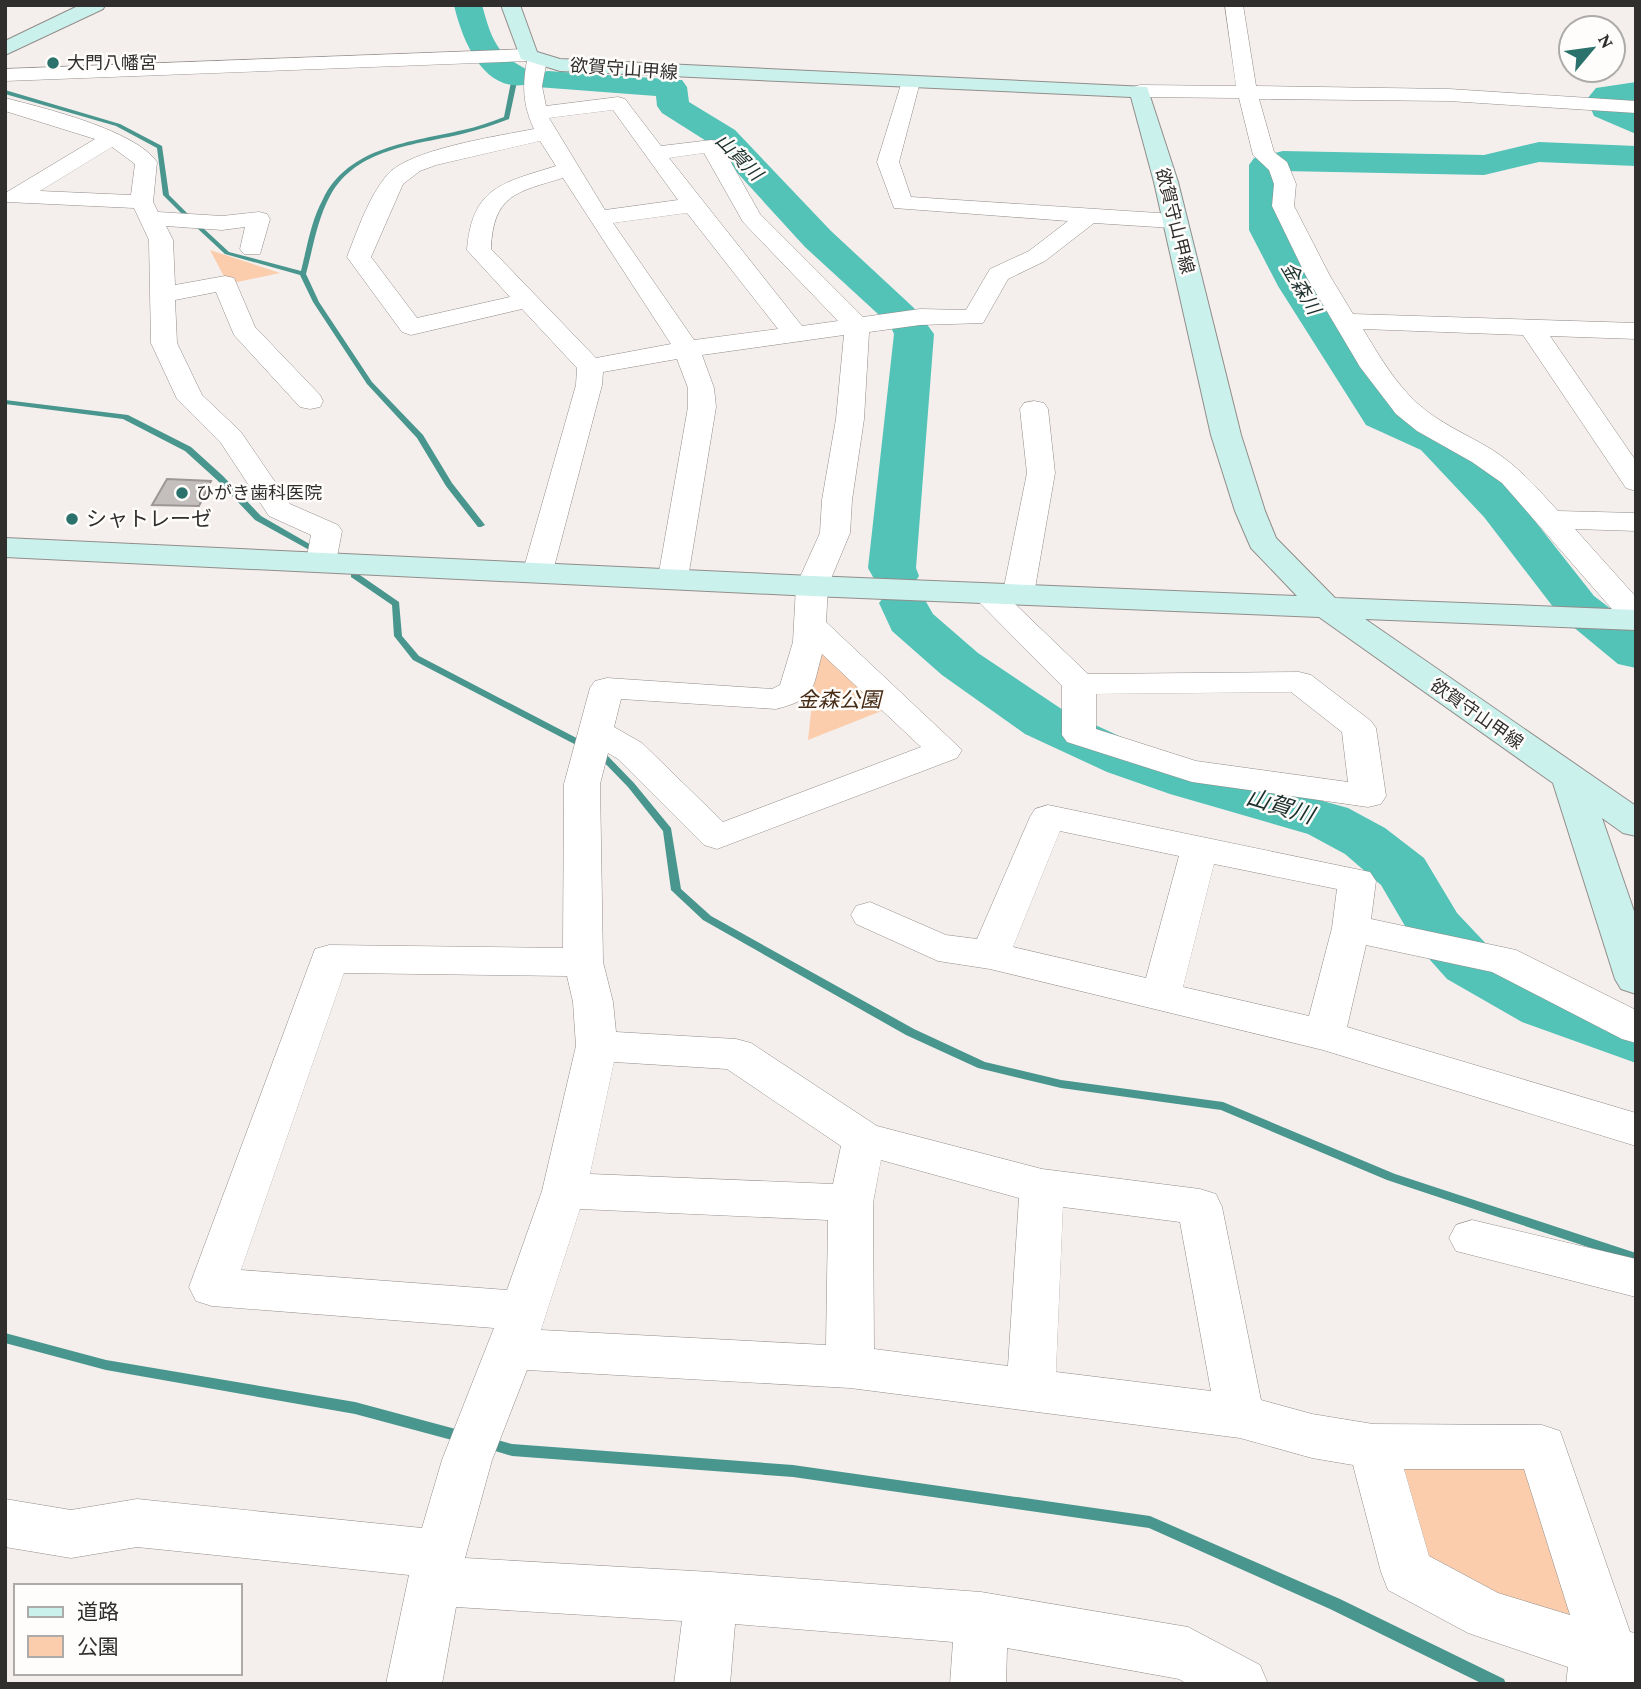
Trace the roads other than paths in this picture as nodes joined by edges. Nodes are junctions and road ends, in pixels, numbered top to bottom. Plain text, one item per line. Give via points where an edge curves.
1 (71, 5) edge
2 (96, 5) edge
3 (510, 5) edge
4 (1234, 5) edge
5 (5, 36) edge
6 (5, 49) edge
7 (532, 58) junction
8 (5, 75) edge
9 (910, 82) junction
10 (1140, 91) junction
11 (1247, 92) junction
12 (5, 104) edge
13 (1636, 107) edge
14 (542, 123) junction
15 (111, 138) junction
16 (656, 153) junction
17 (567, 170) junction
18 (693, 205) junction
19 (146, 210) junction
20 (1087, 217) junction
21 (598, 218) junction
22 (1173, 220) junction
23 (252, 248) dead end
24 (162, 295) junction
25 (526, 301) junction
26 (1346, 321) junction
27 (857, 326) junction
28 (1531, 327) junction
29 (1636, 331) edge
30 (796, 335) junction
31 (687, 349) junction
32 (590, 367) junction
33 (310, 401) dead end
34 (1034, 409) dead end
35 (1636, 482) edge
36 (1549, 520) junction
37 (1636, 522) edge
38 (5, 547) edge
39 (321, 562) junction
40 (538, 571) junction
41 (673, 578) junction
42 (811, 586) junction
43 (1002, 593) junction
44 (1325, 606) junction
45 (1636, 618) edge
46 (809, 624) junction
47 (1079, 684) junction
48 (592, 747) junction
49 (1570, 779) junction
50 (1636, 824) edge
51 (1199, 850) junction
52 (870, 915) dead end
53 (1351, 928) junction
54 (990, 955) junction
55 (583, 962) junction
56 (1636, 979) edge
57 (1161, 995) junction
58 (1636, 1028) edge
59 (1325, 1035) junction
60 (597, 1046) junction
61 (1636, 1130) edge
62 (864, 1139) junction
63 (1042, 1187) junction
64 (564, 1191) junction
65 (851, 1203) junction
66 (1472, 1238) dead end
67 (1636, 1279) edge
68 (517, 1330) junction
69 (850, 1367) junction
70 (1031, 1390) junction
71 (1240, 1416) junction
72 (1373, 1446) junction
73 (5, 1523) edge
74 (437, 1567) junction
75 (711, 1597) junction
76 (981, 1618) junction
77 (1609, 1667) edge
78 (414, 1684) edge
79 (702, 1684) edge
80 (978, 1684) edge
81 (1240, 1684) edge

1 - 5 main road
2 - 6 main road
3 - 7 main road
4 - 11 street
7 - 8 street
7 - 9 main road, 欲賀守山甲線 via 594,68
7 - 14 street via 532,86
9 - 10 main road, 欲賀守山甲線
9 - 20 street via 888,162 902,203
10 - 11 street
10 - 22 main road, 欲賀守山甲線
11 - 13 street via 1449,95
11 - 26 street via 1264,155 1279,167 1285,184 1283,206
12 - 15 street
14 - 16 street via 618,103
14 - 17 street
14 - 25 street via 400,174 372,222 359,257 411,327
15 - 19 street via 146,162
15 - 19 street via 15,197
16 - 18 street
16 - 27 street via 711,146 751,217
17 - 21 street
17 - 25 street via 496,197 482,219 479,250
18 - 21 street
18 - 30 street
19 - 23 street via 222,223 259,219
19 - 24 street via 160,240
20 - 22 street
20 - 27 street via 1037,256 999,274 974,318 920,317
21 - 31 street
22 - 44 main road, 欲賀守山甲線 via 1226,435 1250,511 1262,541
24 - 33 street via 225,283 243,330
24 - 39 street via 164,343 190,399 231,438 279,510 327,531
25 - 32 street
26 - 28 street
26 - 36 street via 1369,361 1406,408 1512,477
27 - 30 street
27 - 42 street via 835,533
28 - 29 street
28 - 35 street
30 - 31 street
31 - 32 street
31 - 41 street via 701,388 702,407
32 - 40 street via 590,384
34 - 43 street via 1041,473
36 - 37 street
36 - 45 street
38 - 39 main road
39 - 40 main road
40 - 41 main road
41 - 42 main road
42 - 43 main road
42 - 46 street
43 - 44 main road
43 - 47 street
44 - 45 main road
44 - 49 main road, 欲賀守山甲線
46 - 48 street via 809,642 794,691 776,699 607,688
46 - 48 street via 945,750 717,837 630,751
47 - 47 street via 1079,734 1192,771 1368,796 1359,729 1298,682
48 - 55 street via 582,784
49 - 50 main road, 欲賀守山甲線
49 - 56 main road
51 - 53 street via 1357,881
51 - 54 street via 1048,817
51 - 57 street
52 - 54 street via 938,947
53 - 58 street via 1502,960
53 - 59 street
54 - 57 street
55 - 60 street
55 - 68 street via 330,959 212,1287
57 - 59 street
59 - 61 street
60 - 62 street via 736,1054
60 - 64 street
62 - 63 street
62 - 65 street
63 - 70 street
63 - 71 street via 1200,1207
64 - 65 street
64 - 68 street
65 - 69 street
66 - 67 street
68 - 69 street
68 - 74 street via 473,1445
69 - 70 street
70 - 71 street
71 - 72 street via 1312,1436
72 - 77 street via 1407,1572 1487,1615
72 - 77 street via 1542,1447
73 - 74 street via 71,1534 137,1523
74 - 75 street
74 - 78 street
75 - 76 street
75 - 79 street
76 - 80 street
76 - 81 street via 1188,1654

